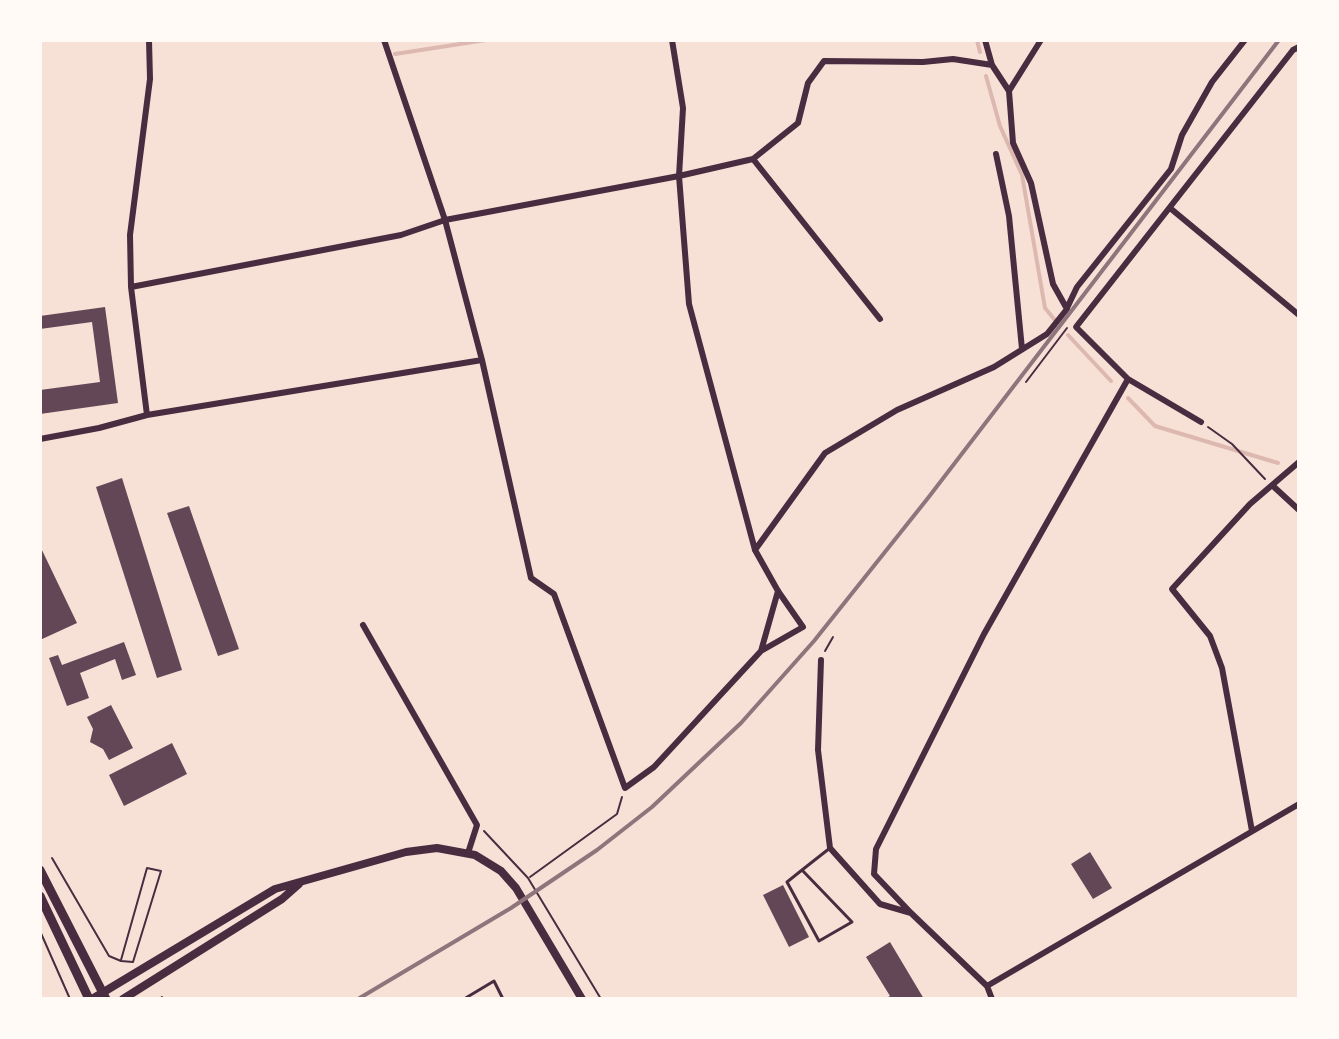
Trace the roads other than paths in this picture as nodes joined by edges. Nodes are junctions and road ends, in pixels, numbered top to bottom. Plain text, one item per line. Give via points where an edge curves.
1 (149, 40) edge
2 (384, 40) edge
3 (672, 40) edge
4 (985, 40) edge
5 (1041, 40) edge
6 (1245, 40) edge
7 (1299, 47) edge
8 (992, 65) junction
9 (1009, 91) junction
10 (996, 154) dead end
11 (753, 159) junction
12 (679, 176) junction
13 (1170, 208) junction
14 (445, 220) junction
15 (131, 287) junction
16 (1067, 309) junction
17 (1299, 315) edge
18 (880, 319) dead end
19 (1022, 349) junction
20 (482, 360) junction
21 (1128, 379) junction
22 (147, 415) junction
23 (1201, 422) road end
24 (40, 439) edge
25 (1299, 462) edge
26 (1273, 486) junction
27 (1299, 510) edge
28 (755, 550) junction
29 (778, 591) junction
30 (363, 625) dead end
31 (761, 651) junction
32 (821, 660) road end
33 (1299, 804) edge
34 (1252, 831) junction
35 (830, 848) junction
36 (468, 853) junction
37 (40, 870) edge
38 (802, 870) junction
39 (303, 881) junction
40 (40, 896) edge
41 (911, 913) junction
42 (987, 986) junction
43 (105, 996) edge
44 (90, 999) edge
45 (123, 999) edge
46 (464, 999) edge
47 (503, 999) edge
48 (582, 999) edge
49 (992, 999) edge

1 - 15 street via 150,79 130,235
2 - 14 street
3 - 12 street via 683,108
4 - 8 street
5 - 9 street
6 - 16 street via 1212,82 1182,135 1171,169 1077,287
7 - 13 street
8 - 9 street
8 - 11 street via 953,59 824,61 808,83 798,123
9 - 16 street via 1013,143 1031,183 1053,284
10 - 19 street via 1009,216
11 - 12 street
11 - 18 street
12 - 14 street
12 - 28 street via 689,304
13 - 17 street
13 - 21 street via 1076,327
14 - 15 street via 401,235
14 - 20 street
15 - 22 street
16 - 19 street via 1047,334
19 - 28 street via 897,410 825,453
20 - 22 street
20 - 31 street via 531,578 554,594 625,788 654,767
21 - 23 street
21 - 41 street via 984,634 876,849 874,874
22 - 24 street
25 - 26 street
26 - 27 street
26 - 34 street via 1172,589 1210,636 1222,668
28 - 29 street
29 - 31 street
29 - 31 street via 803,627
30 - 36 street via 477,825
32 - 35 street via 818,750
33 - 34 street
34 - 42 street
35 - 38 lane
35 - 41 street via 880,904
36 - 39 main road via 421,849
36 - 48 main road via 496,866 516,888
37 - 43 main road
38 - 38 lane via 787,882 819,941 852,922
39 - 43 main road via 275,889
39 - 45 main road
40 - 44 main road
41 - 42 street
42 - 49 street
43 - 44 main road
46 - 47 lane via 494,981

